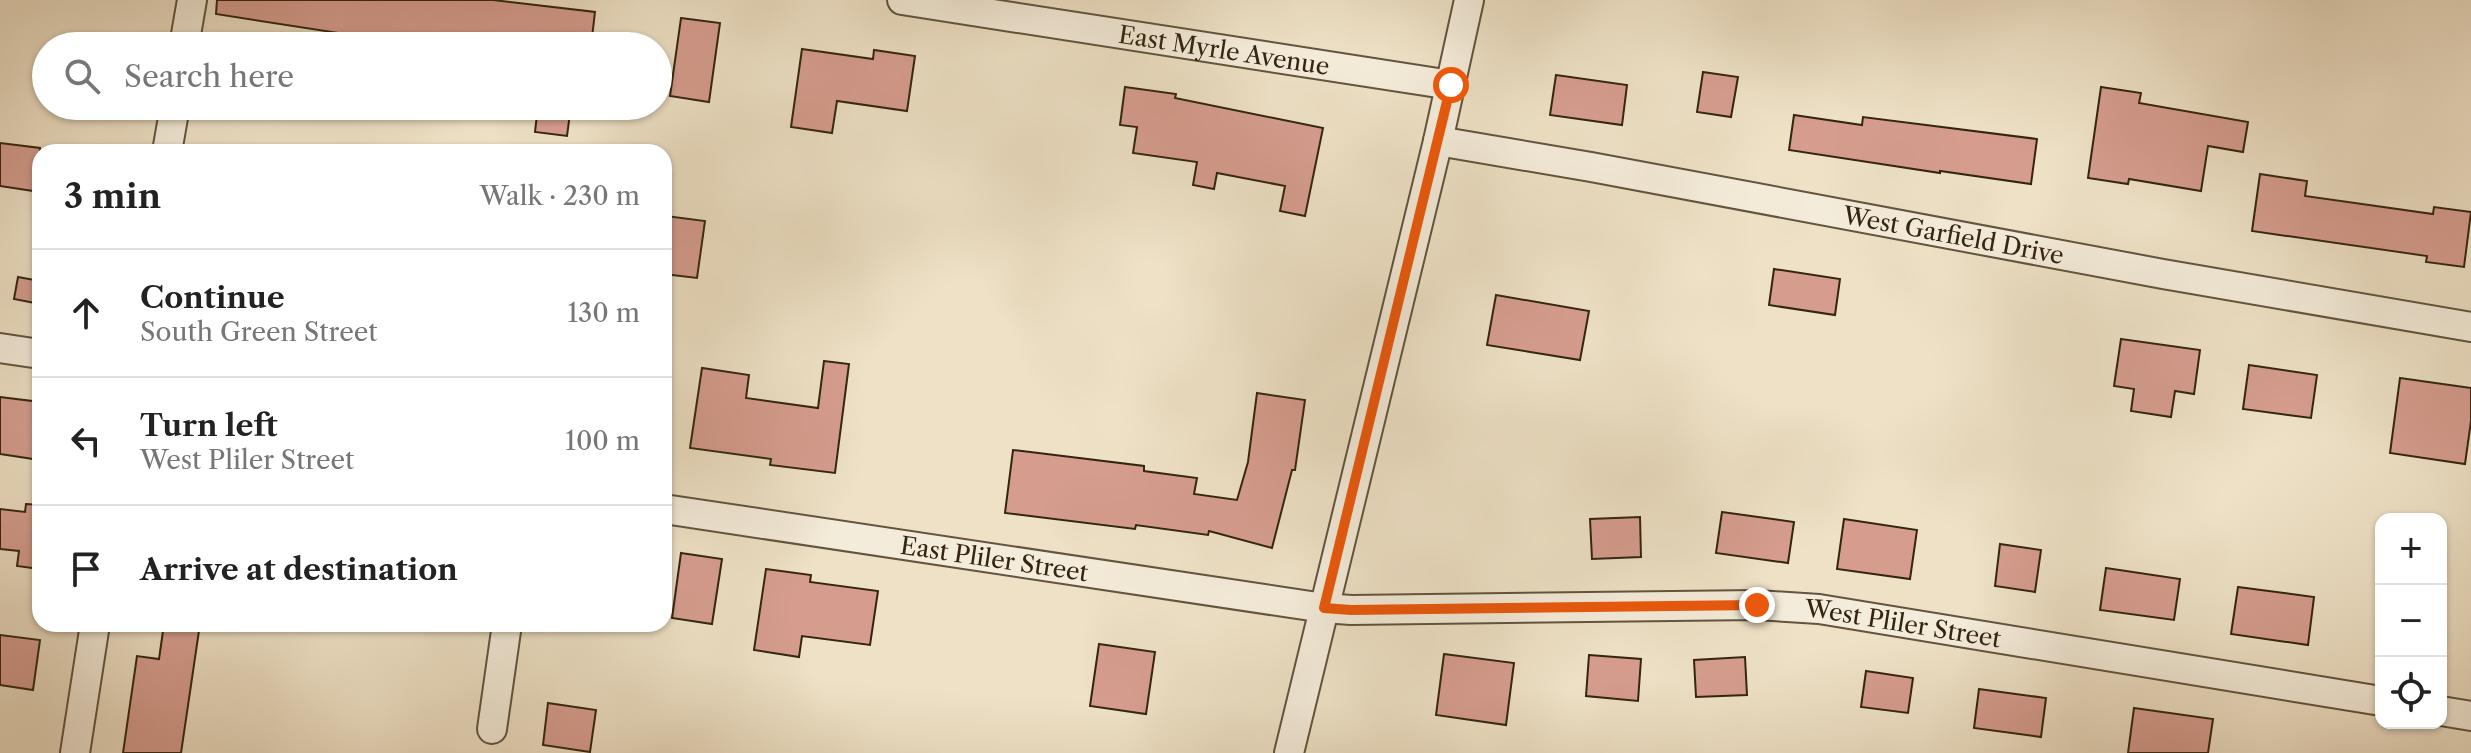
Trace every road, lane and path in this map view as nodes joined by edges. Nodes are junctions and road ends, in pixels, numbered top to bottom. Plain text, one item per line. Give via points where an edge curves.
1 (192, 0) edge
2 (902, 0) edge
3 (1469, 0) edge
4 (186, 32) edge
5 (1451, 85) junction
6 (173, 120) edge
7 (1438, 141) junction
8 (168, 144) edge
9 (2471, 327) edge
10 (0, 348) edge
11 (32, 353) edge
12 (672, 510) edge
13 (1324, 608) junction
14 (94, 632) edge
15 (506, 632) edge
16 (2375, 700) edge
17 (2447, 712) edge
18 (2471, 716) edge
19 (492, 729) dead end
20 (75, 753) edge
21 (1289, 753) edge

1 - 4 street
2 - 5 street, East Myrle Avenue
3 - 5 street
5 - 7 street
6 - 8 street
7 - 9 street, West Garfield Drive
7 - 13 street
10 - 11 street
12 - 13 street, East Pliler Street
13 - 16 street, West Pliler Street via 1808,608
13 - 21 street
14 - 20 street
15 - 19 street
17 - 18 street

